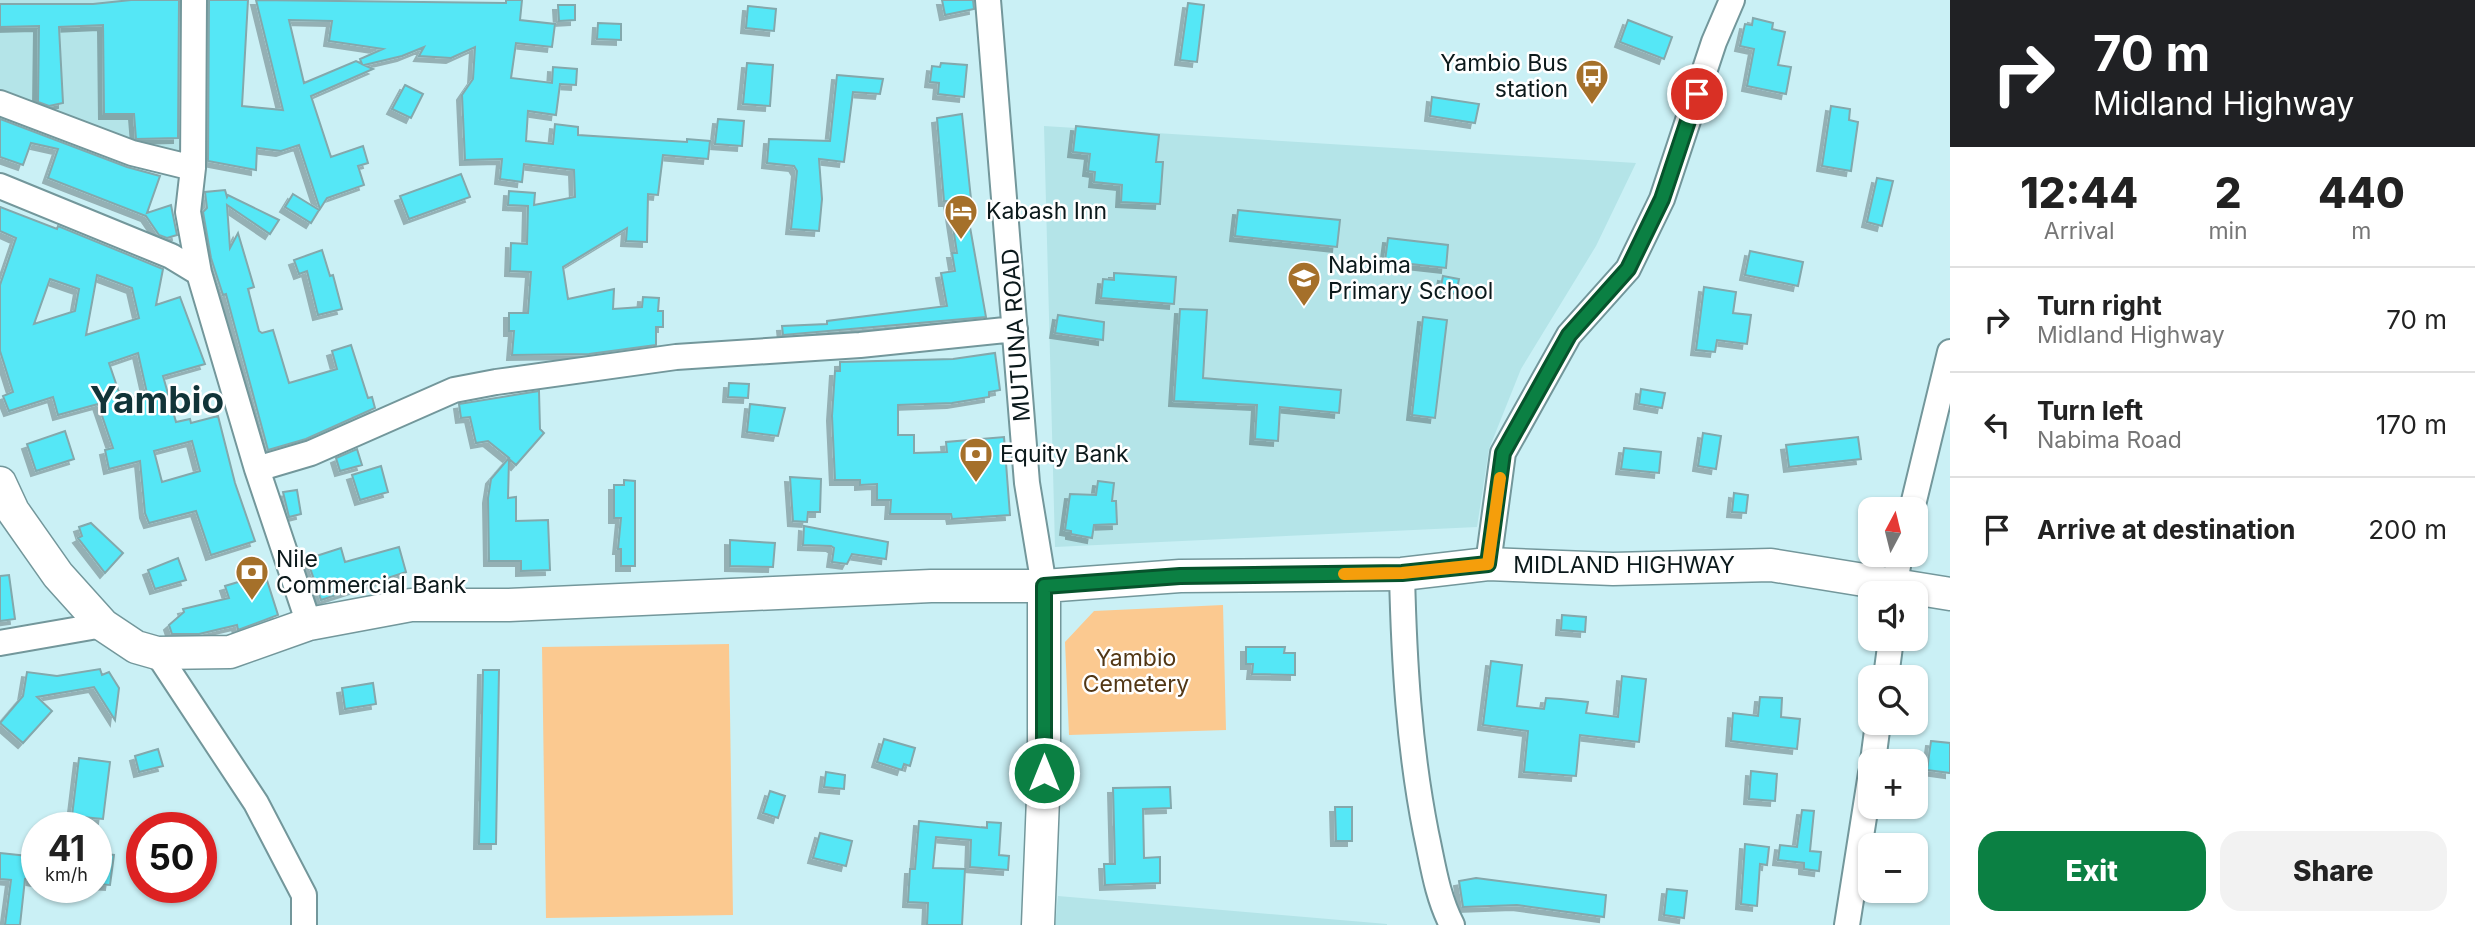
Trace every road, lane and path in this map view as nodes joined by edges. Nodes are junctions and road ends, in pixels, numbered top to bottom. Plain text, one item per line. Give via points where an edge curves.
1 (194, 0) edge
2 (988, 0) edge
3 (1732, 0) edge
4 (0, 103) edge
5 (193, 168) junction
6 (0, 186) edge
7 (199, 273) junction
8 (1015, 329) junction
9 (1950, 352) edge
10 (257, 469) junction
11 (0, 484) edge
12 (1915, 497) edge
13 (1488, 564) junction
14 (1402, 573) junction
15 (1895, 577) edge
16 (1044, 586) junction
17 (1950, 594) edge
18 (309, 624) junction
19 (103, 625) junction
20 (0, 643) edge
21 (157, 653) junction
22 (1864, 819) edge
23 (304, 925) edge
24 (1038, 925) edge
25 (1452, 925) edge
26 (1847, 925) edge

1 - 5 street
2 - 8 street, MUTUNA ROAD
3 - 13 street via 1662,199 1628,269 1569,335 1503,453
4 - 5 street via 132,153
5 - 7 street via 188,212
6 - 7 street via 171,256
7 - 10 street
8 - 10 street via 676,357 496,382 454,390 311,453
8 - 16 street, MUTUNA ROAD via 1027,483
9 - 12 street
10 - 18 street
11 - 19 main road via 13,511 58,575
13 - 14 main road, MIDLAND HIGHWAY
13 - 15 main road, MIDLAND HIGHWAY via 1613,569 1771,565
14 - 16 main road, MIDLAND HIGHWAY via 1180,576
14 - 25 street via 1404,665 1417,784 1440,901
15 - 17 main road, MIDLAND HIGHWAY
16 - 18 main road, MIDLAND HIGHWAY via 411,605
16 - 24 main road
18 - 21 main road, MIDLAND HIGHWAY via 230,652
19 - 20 street
19 - 21 main road via 136,647
21 - 23 street via 256,803 304,895
22 - 26 street

